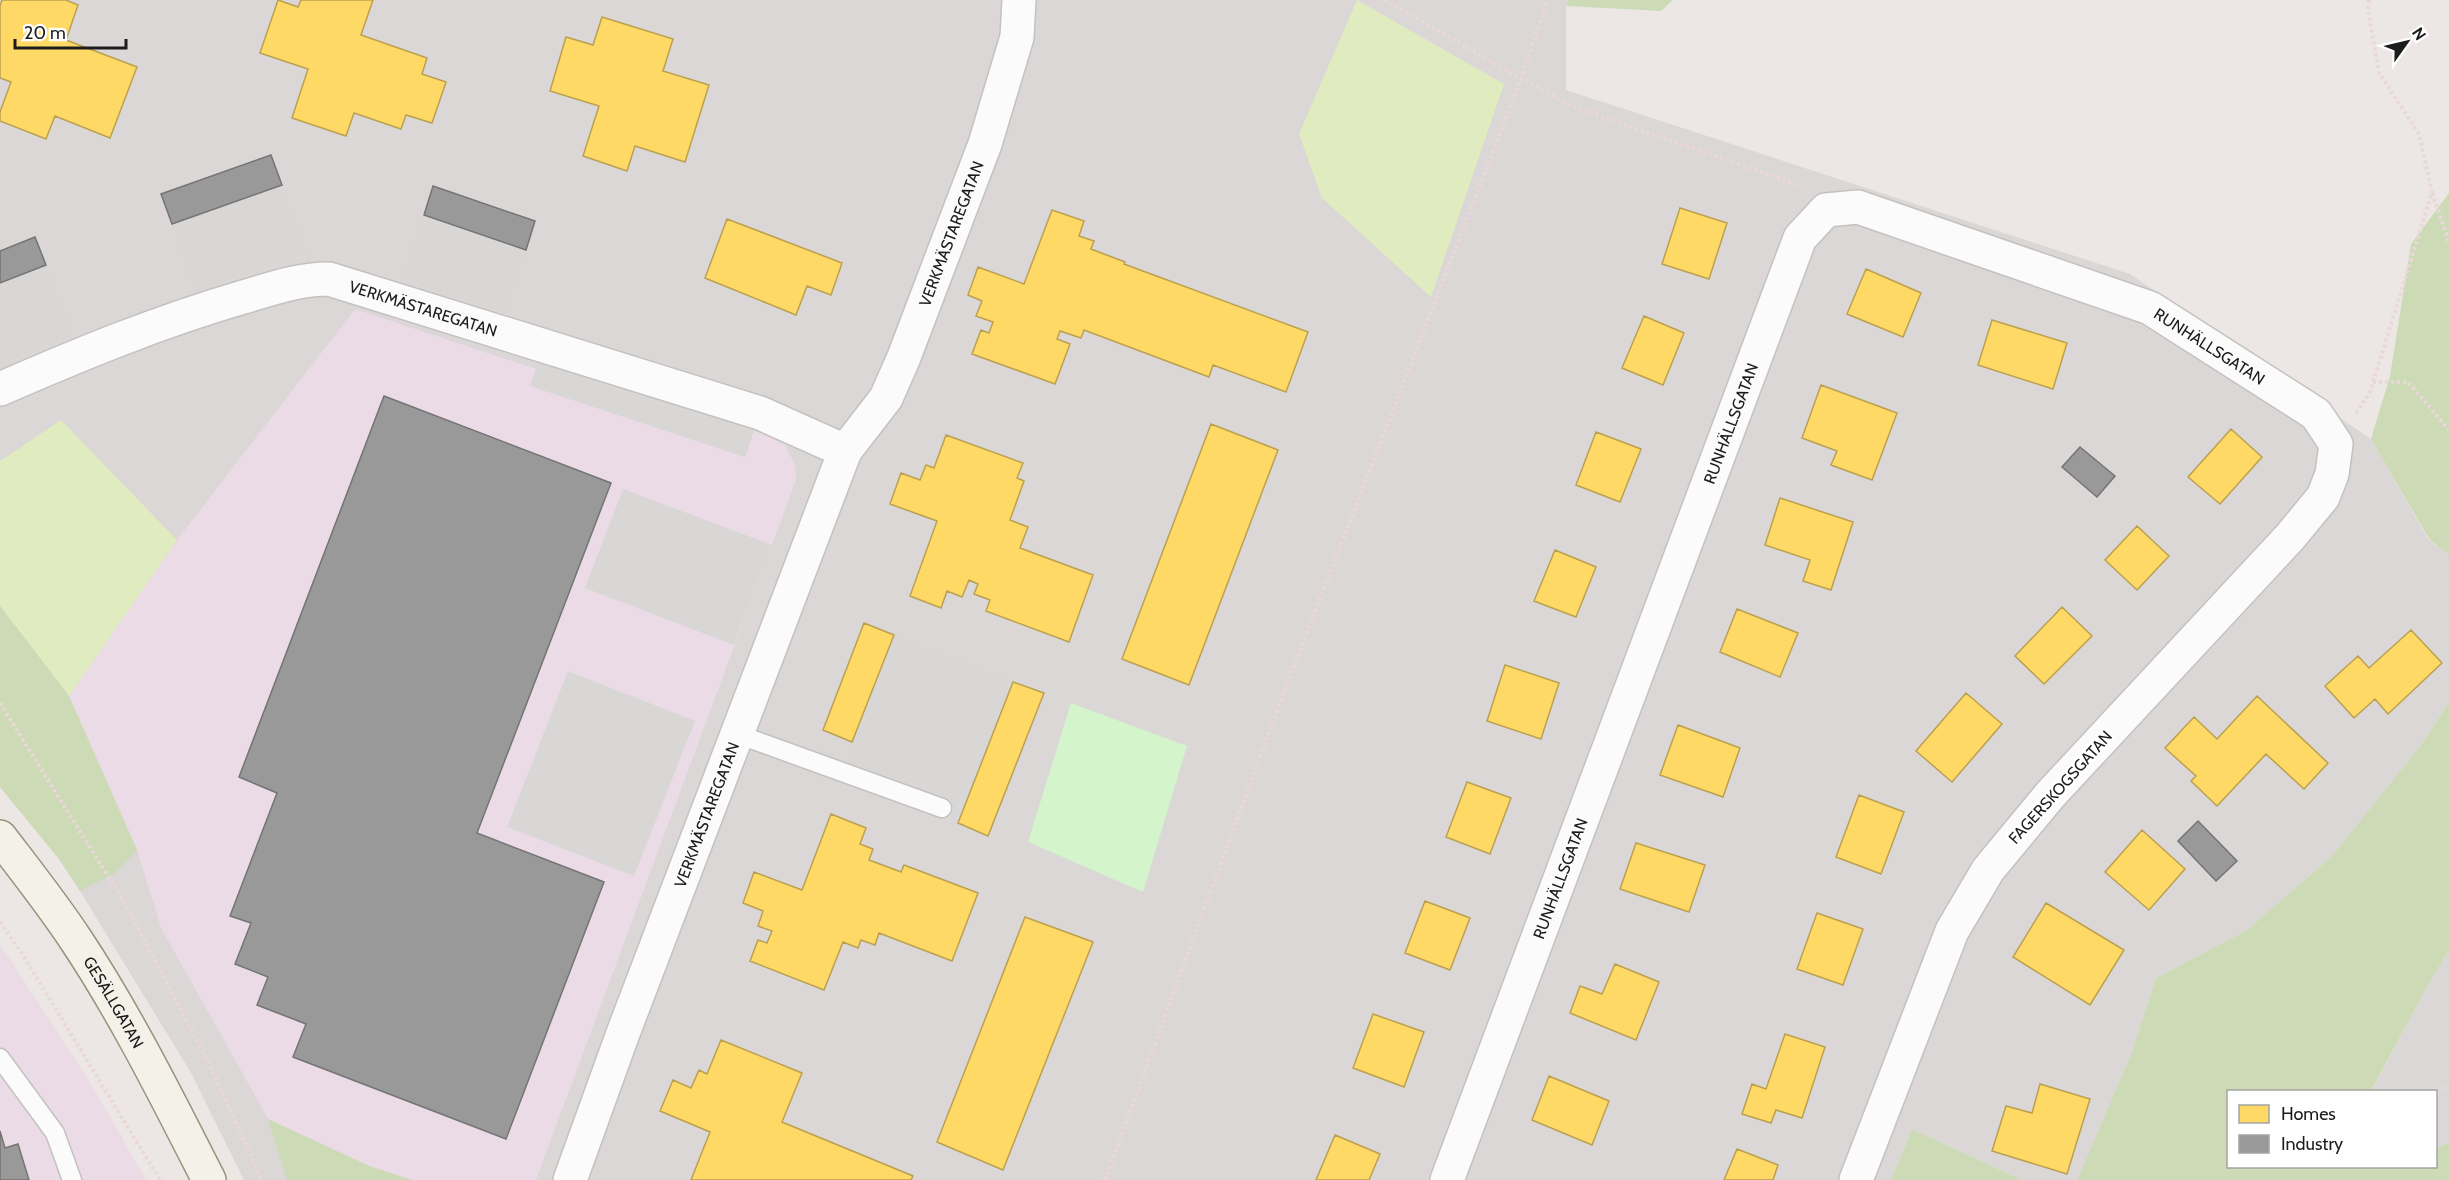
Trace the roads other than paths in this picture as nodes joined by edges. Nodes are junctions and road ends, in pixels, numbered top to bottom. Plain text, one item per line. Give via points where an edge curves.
1 (1018, 0) edge
2 (0, 389) edge
3 (2336, 444) joint
4 (845, 451) junction
5 (737, 734) junction
6 (942, 808) dead end
7 (0, 837) edge
8 (0, 1058) edge
9 (72, 1180) edge
10 (209, 1180) edge
11 (570, 1180) edge
12 (1447, 1180) edge
13 (1856, 1180) edge

1 - 4 street, VERKMÄSTAREGATAN via 1017,37 985,144 904,357 886,398
2 - 4 street, VERKMÄSTAREGATAN via 68,359 210,307 305,279 329,279 760,413
3 - 12 street, RUNHÄLLSGATAN via 2316,414 2151,308 1858,207 1826,210 1800,238
3 - 13 street, FAGERSKOGSGATAN via 2332,474 2323,497 2049,795 1988,870 1952,931
4 - 5 street, VERKMÄSTAREGATAN
5 - 6 lane
5 - 11 street, VERKMÄSTAREGATAN
7 - 10 street, GESÄLLGATAN via 76,940 106,988
8 - 9 lane via 55,1133

